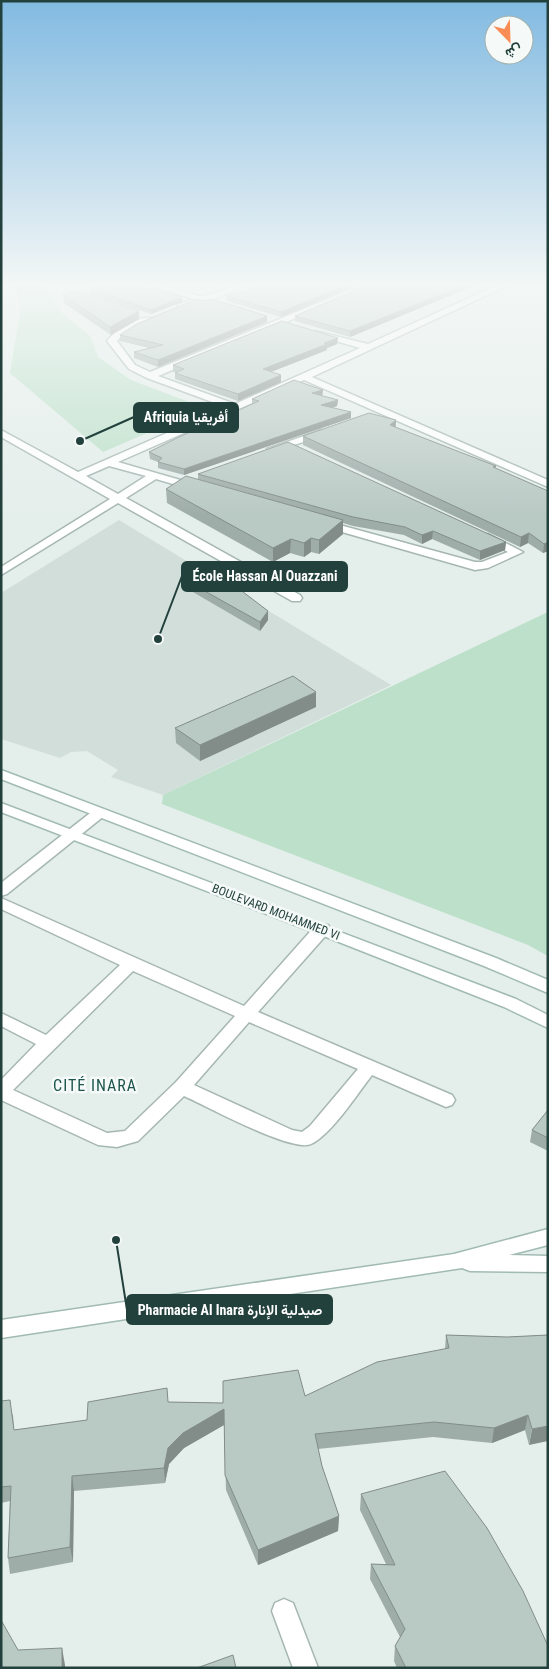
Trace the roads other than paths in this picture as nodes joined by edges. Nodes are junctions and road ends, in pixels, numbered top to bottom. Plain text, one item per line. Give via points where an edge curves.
1 (127, 360) edge
2 (188, 360) edge
3 (340, 360) edge
4 (150, 376) junction
5 (304, 377) junction
6 (236, 406) junction
7 (384, 412) junction
8 (367, 418) edge
9 (331, 429) edge
10 (1, 433) edge
11 (287, 444) junction
12 (305, 452) edge
13 (260, 454) edge
14 (108, 462) junction
15 (77, 476) junction
16 (154, 476) junction
17 (196, 476) edge
18 (178, 483) junction
19 (548, 484) edge
20 (206, 491) edge
21 (118, 498) junction
22 (311, 520) edge
23 (477, 532) edge
24 (1, 572) edge
25 (296, 598) dead end
26 (1, 774) edge
27 (1, 807) edge
28 (99, 813) junction
29 (71, 836) junction
30 (1, 891) edge
31 (1, 902) edge
32 (322, 929) junction
33 (131, 964) junction
34 (548, 987) edge
35 (248, 1014) junction
36 (1, 1019) edge
37 (548, 1022) edge
38 (48, 1042) junction
39 (370, 1066) junction
40 (182, 1087) junction
41 (1, 1091) edge
42 (446, 1100) dead end
43 (548, 1237) edge
44 (454, 1262) junction
45 (548, 1264) edge
46 (1, 1329) edge
47 (284, 1611) dead end
48 (306, 1668) edge

1 - 4 street via 132,367
2 - 4 street
3 - 5 street
4 - 6 street
5 - 6 street
5 - 7 street
6 - 14 street
7 - 8 street
7 - 19 street
9 - 11 street
10 - 15 street
11 - 12 street
11 - 13 street
14 - 15 street
14 - 16 street
15 - 21 street
16 - 18 street
16 - 21 street
17 - 18 street
18 - 20 street
21 - 24 street
21 - 25 street
22 - 23 street via 475,566 484,566 517,552
26 - 28 street
27 - 29 street, BOULEVARD MOHAMMED VI
28 - 29 street
28 - 34 street
29 - 30 street
29 - 32 street, BOULEVARD MOHAMMED VI
31 - 33 street
32 - 35 street
32 - 37 street, BOULEVARD MOHAMMED VI via 510,1003
33 - 35 street
33 - 38 street
35 - 39 street
35 - 40 street
36 - 38 street
38 - 41 street
39 - 40 street via 317,1131 305,1139 289,1137
39 - 42 street
40 - 41 street via 131,1136 117,1140 105,1140
43 - 44 street
44 - 45 street
44 - 46 street
47 - 48 street

